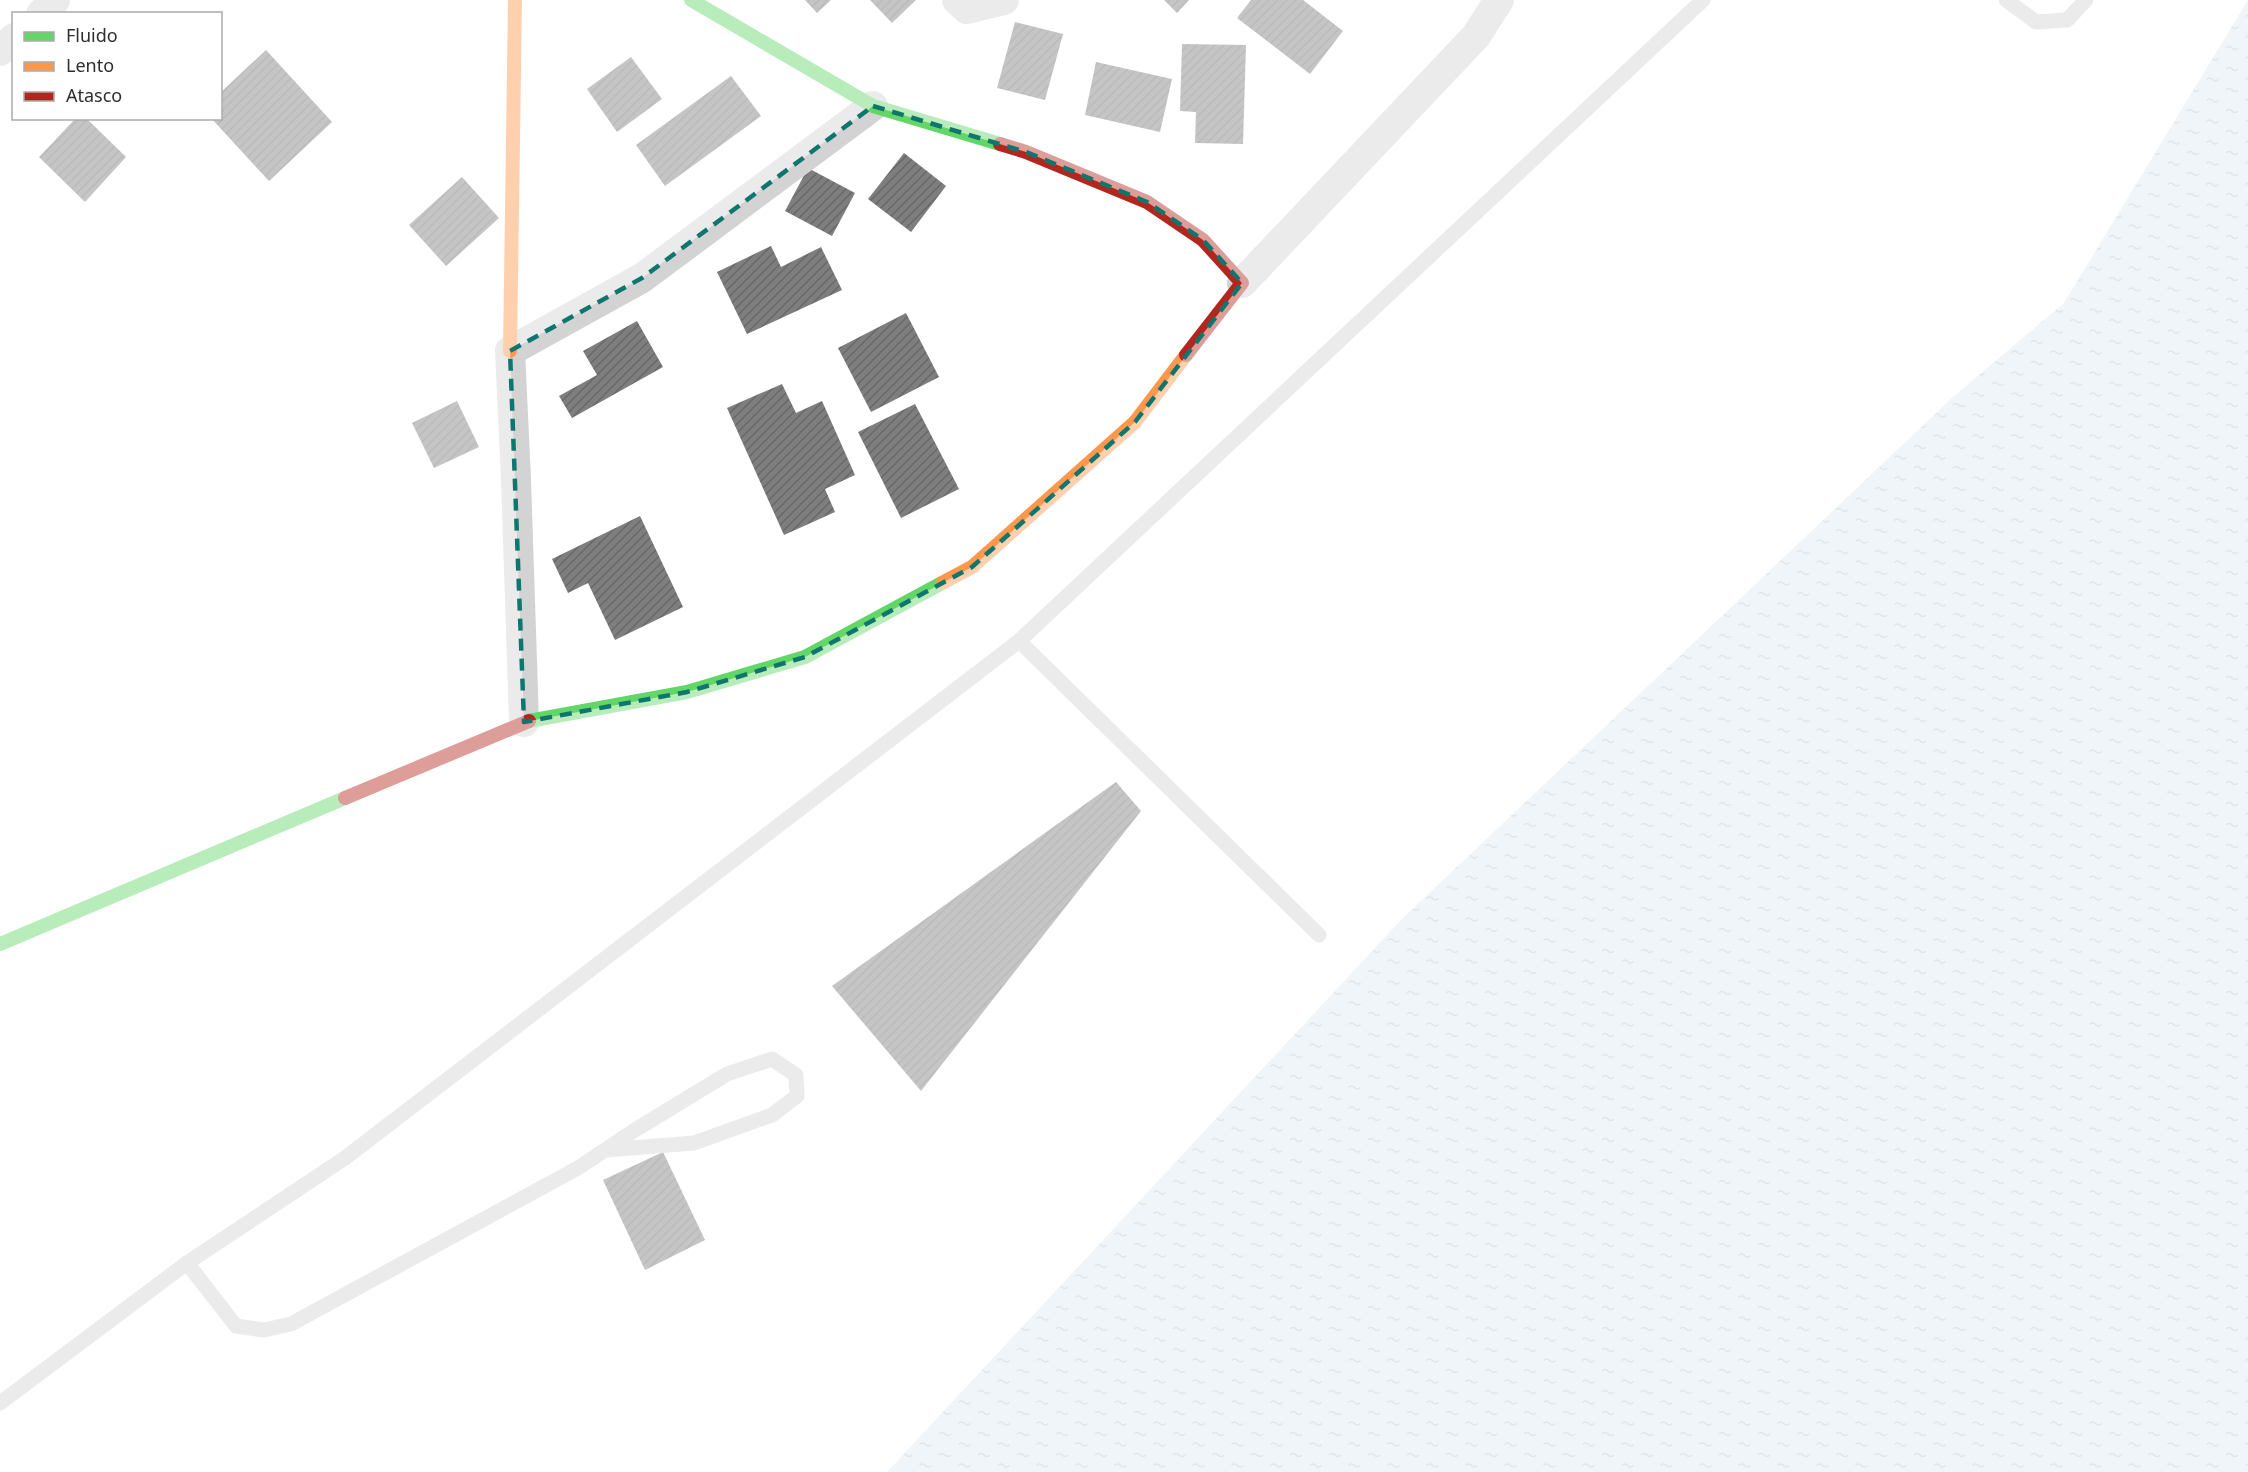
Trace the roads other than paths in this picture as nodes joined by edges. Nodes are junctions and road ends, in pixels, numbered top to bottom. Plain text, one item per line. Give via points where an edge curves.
1 (55, 0) edge
2 (515, 0) edge
3 (691, 0) edge
4 (957, 0) edge
5 (1004, 0) edge
6 (1499, 0) edge
7 (1703, 0) edge
8 (2006, 0) edge
9 (2086, 0) edge
10 (43, 12) edge
11 (12, 40) edge
12 (0, 51) edge
13 (873, 106) junction
14 (1242, 283) junction
15 (510, 351) junction
16 (1019, 641) junction
17 (524, 722) junction
18 (1319, 935) dead end
19 (0, 944) edge
20 (606, 1150) junction
21 (187, 1263) junction
22 (0, 1403) edge

1 - 10 street
2 - 15 street
3 - 13 street
4 - 5 street via 967,9
6 - 14 street via 1476,36
7 - 16 lane
8 - 9 lane via 2036,22 2067,20
11 - 12 street
13 - 14 street via 1026,152 1147,202 1203,240
13 - 15 street via 642,278
14 - 17 street via 1135,422 972,567 805,657 687,692
15 - 17 street
16 - 18 lane
16 - 21 lane via 345,1158
17 - 19 street
20 - 20 lane via 727,1074 772,1059 796,1075 797,1096 772,1115 694,1143
20 - 21 lane via 291,1324 264,1330 236,1326
21 - 22 lane

